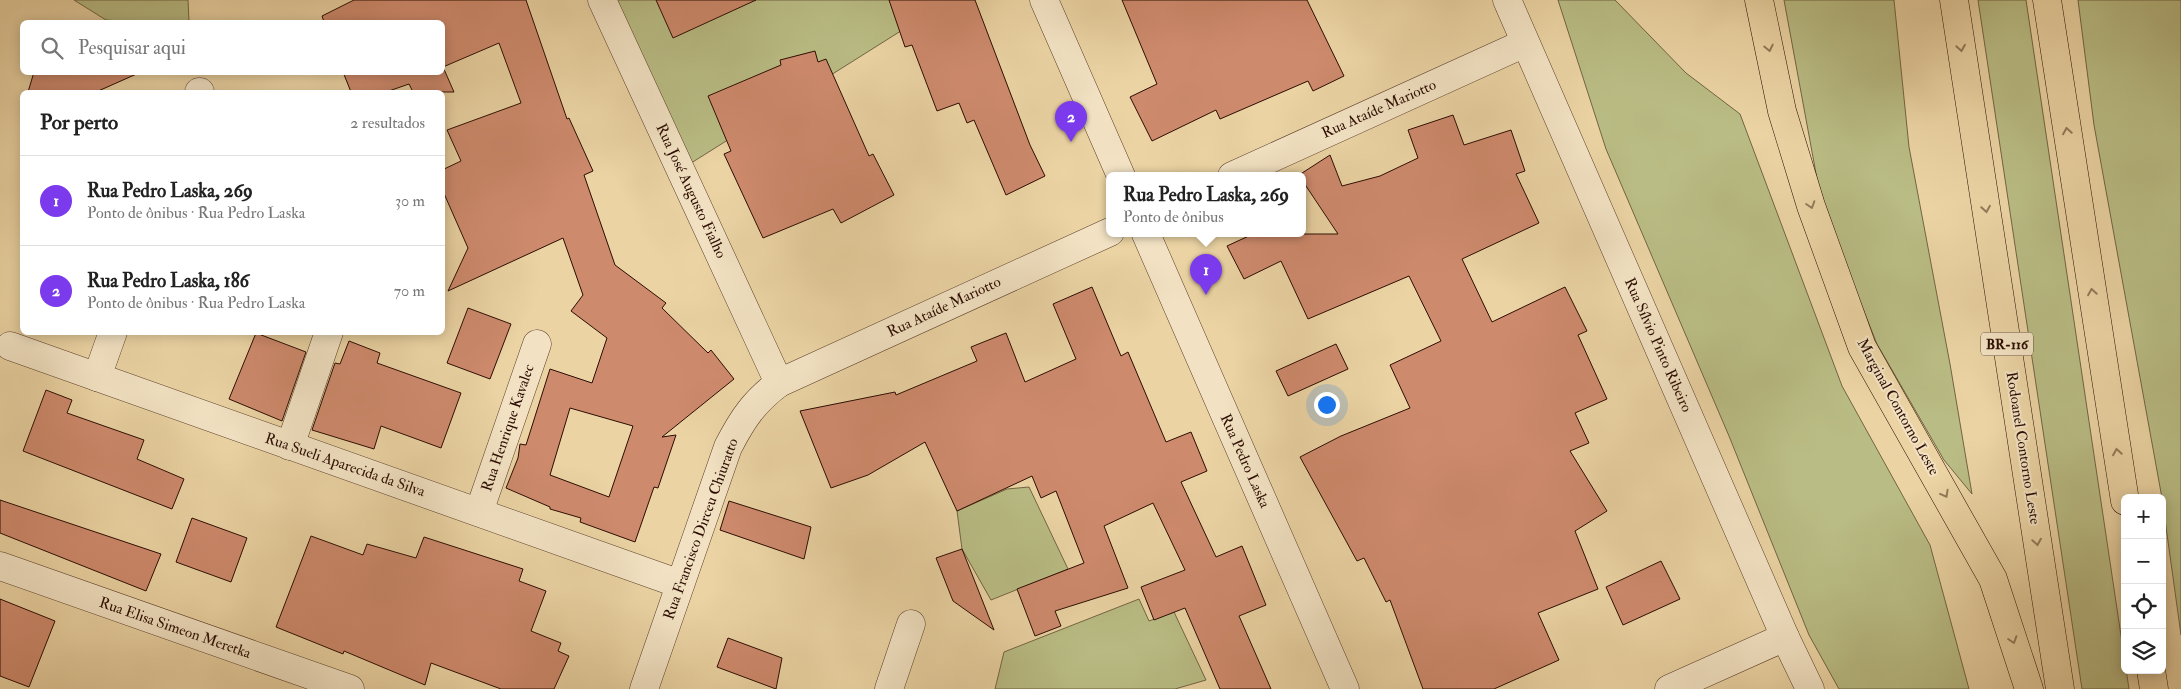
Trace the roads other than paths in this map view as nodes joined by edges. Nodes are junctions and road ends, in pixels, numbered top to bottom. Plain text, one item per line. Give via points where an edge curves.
1 (602, 0) edge
2 (1044, 0) edge
3 (1507, 0) edge
4 (1759, 0) edge
5 (1954, 0) edge
6 (2047, 0) edge
7 (1525, 43) junction
8 (1119, 172) edge
9 (1241, 172) edge
10 (1106, 234) edge
11 (1147, 237) edge
12 (112, 335) edge
13 (328, 335) edge
14 (537, 344) dead end
15 (10, 346) dead end
16 (97, 377) junction
17 (779, 383) junction
18 (290, 446) junction
19 (2124, 494) edge
20 (479, 512) junction
21 (0, 566) edge
22 (680, 584) junction
23 (911, 624) dead end
24 (1785, 637) junction
25 (2152, 674) edge
26 (350, 689) edge
27 (644, 689) edge
28 (889, 689) edge
29 (1345, 689) edge
30 (1669, 689) edge
31 (1810, 689) edge
32 (2029, 689) edge
33 (2060, 689) edge
34 (2154, 689) edge

1 - 17 street, Rua José Augusto Fialho
2 - 8 street
3 - 7 street, Rua Sílvio Pinto Ribeiro
4 -> 32 main road, Marginal Contorno Leste via 1782,111 1811,206 1862,347 1993,578
5 -> 33 main road, Rodoanel Contorno Leste / BR-116
19 -> 6 main road
7 - 9 street, Rua Ataíde Mariotto
7 - 24 street, Rua Sílvio Pinto Ribeiro
10 - 17 street, Rua Ataíde Mariotto
11 - 29 street, Rua Pedro Laska
12 - 16 street
13 - 18 street
14 - 20 street, Rua Henrique Kavalec
15 - 16 street, Rua Sueli Aparecida da Silva
16 - 18 street, Rua Sueli Aparecida da Silva
17 - 22 street, Rua Francisco Dirceu Chiuratto via 753,406 728,447
18 - 20 street, Rua Sueli Aparecida da Silva
20 - 22 street, Rua Sueli Aparecida da Silva
21 - 26 street, Rua Elisa Simeon Meretka
22 - 27 street, Rua Francisco Dirceu Chiuratto
23 - 28 street
24 - 30 street
24 - 31 street, Rua Sílvio Pinto Ribeiro
25 - 34 main road

